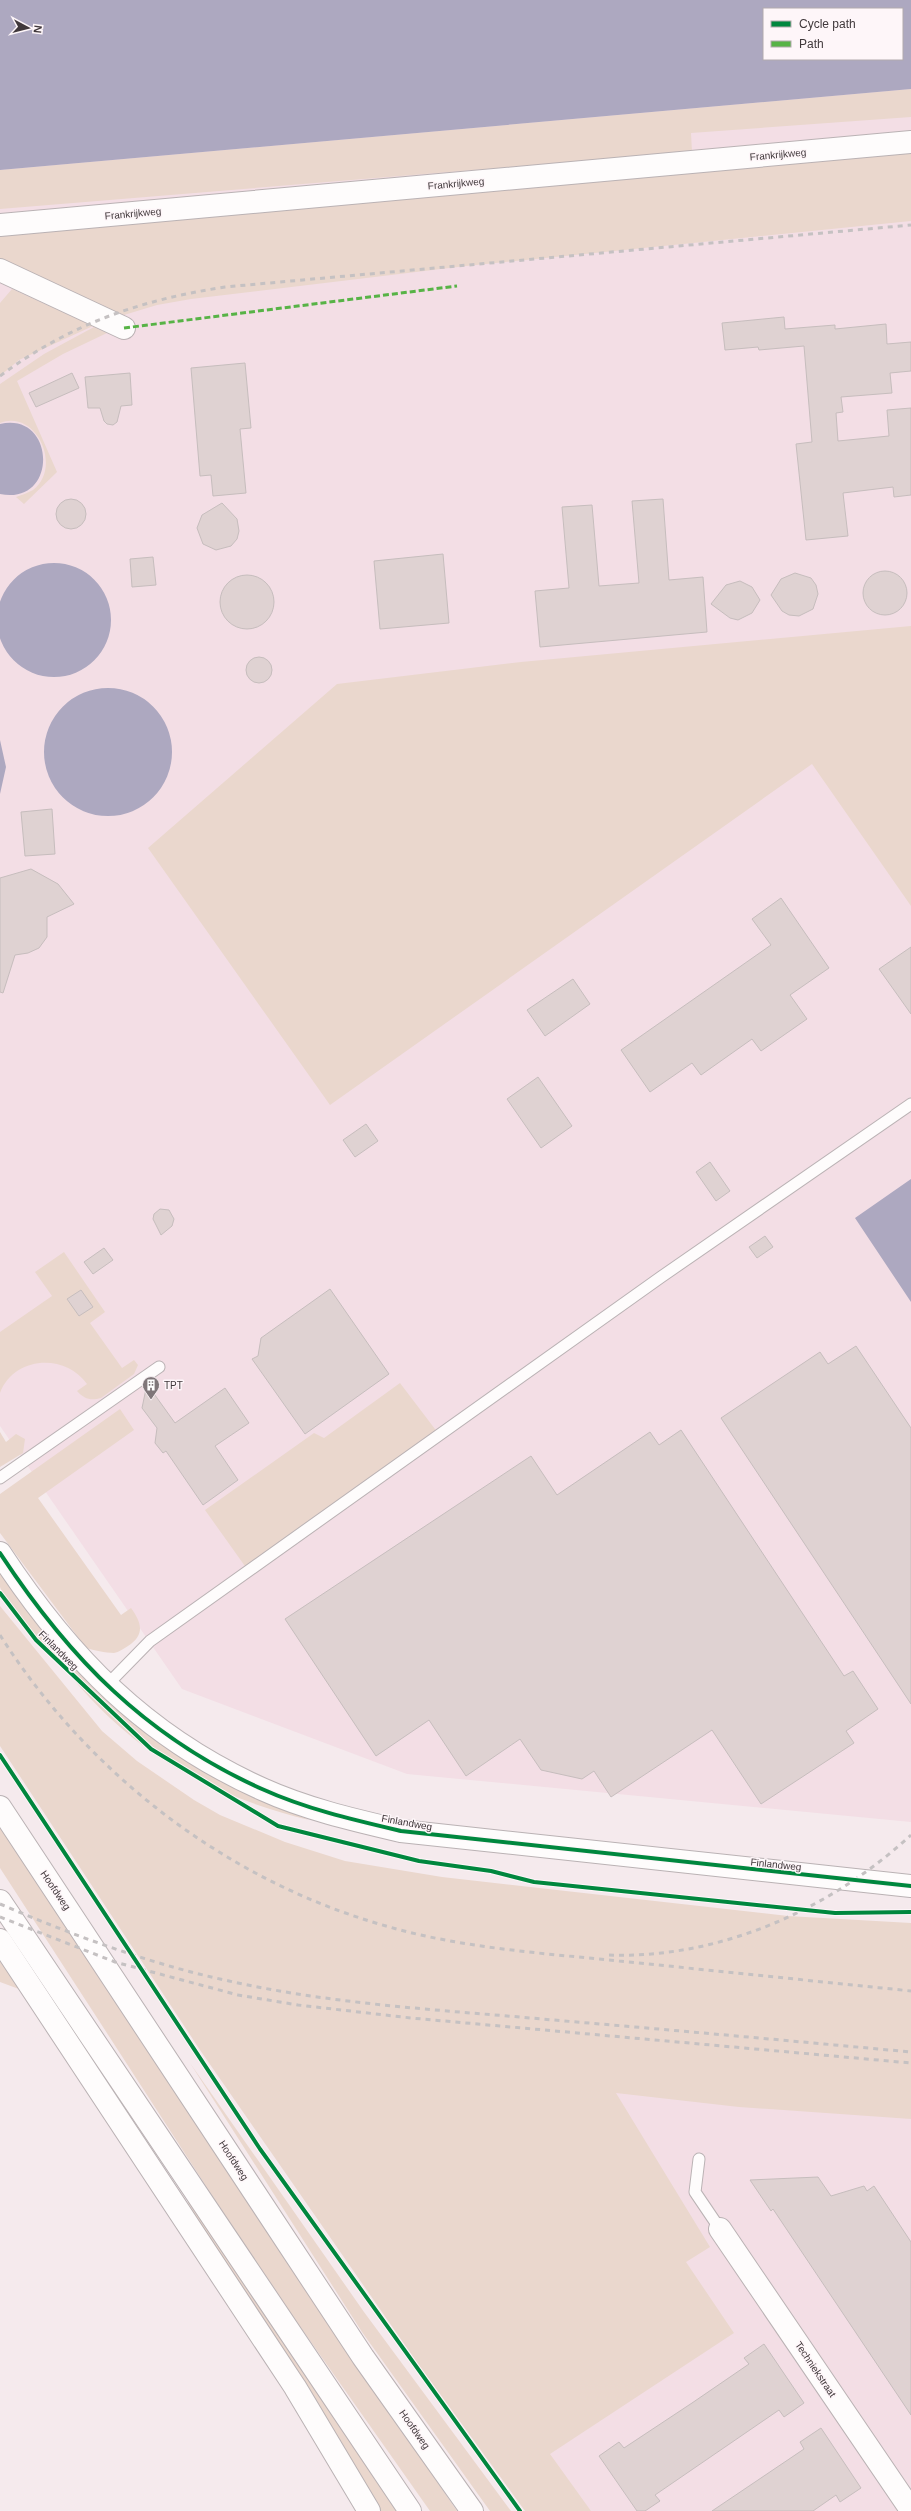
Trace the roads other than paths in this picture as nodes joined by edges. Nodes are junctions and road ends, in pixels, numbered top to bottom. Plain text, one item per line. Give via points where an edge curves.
1 (911, 142) edge
2 (0, 224) edge
3 (0, 270) edge
4 (124, 328) dead end
5 (911, 1104) edge
6 (159, 1367) dead end
7 (0, 1478) edge
8 (0, 1553) edge
9 (106, 1686) junction
10 (0, 1807) edge
11 (911, 1886) edge
12 (0, 1901) edge
13 (0, 1940) edge
14 (699, 2159) dead end
15 (720, 2229) joint
16 (911, 2510) edge
17 (369, 2511) edge
18 (410, 2511) edge
19 (472, 2511) edge

1 - 2 street, Frankrijkweg
3 - 4 street
5 - 9 lane via 668,1272 150,1641
6 - 7 lane
8 - 9 street, Finlandweg via 34,1604
9 - 11 street, Finlandweg via 140,1716 202,1758 262,1789 329,1814 401,1831
10 - 19 street, Hoofdweg via 363,2357
12 - 18 street
13 - 17 street via 296,2387
14 - 15 lane via 694,2192
15 - 16 street, Techniekstraat

